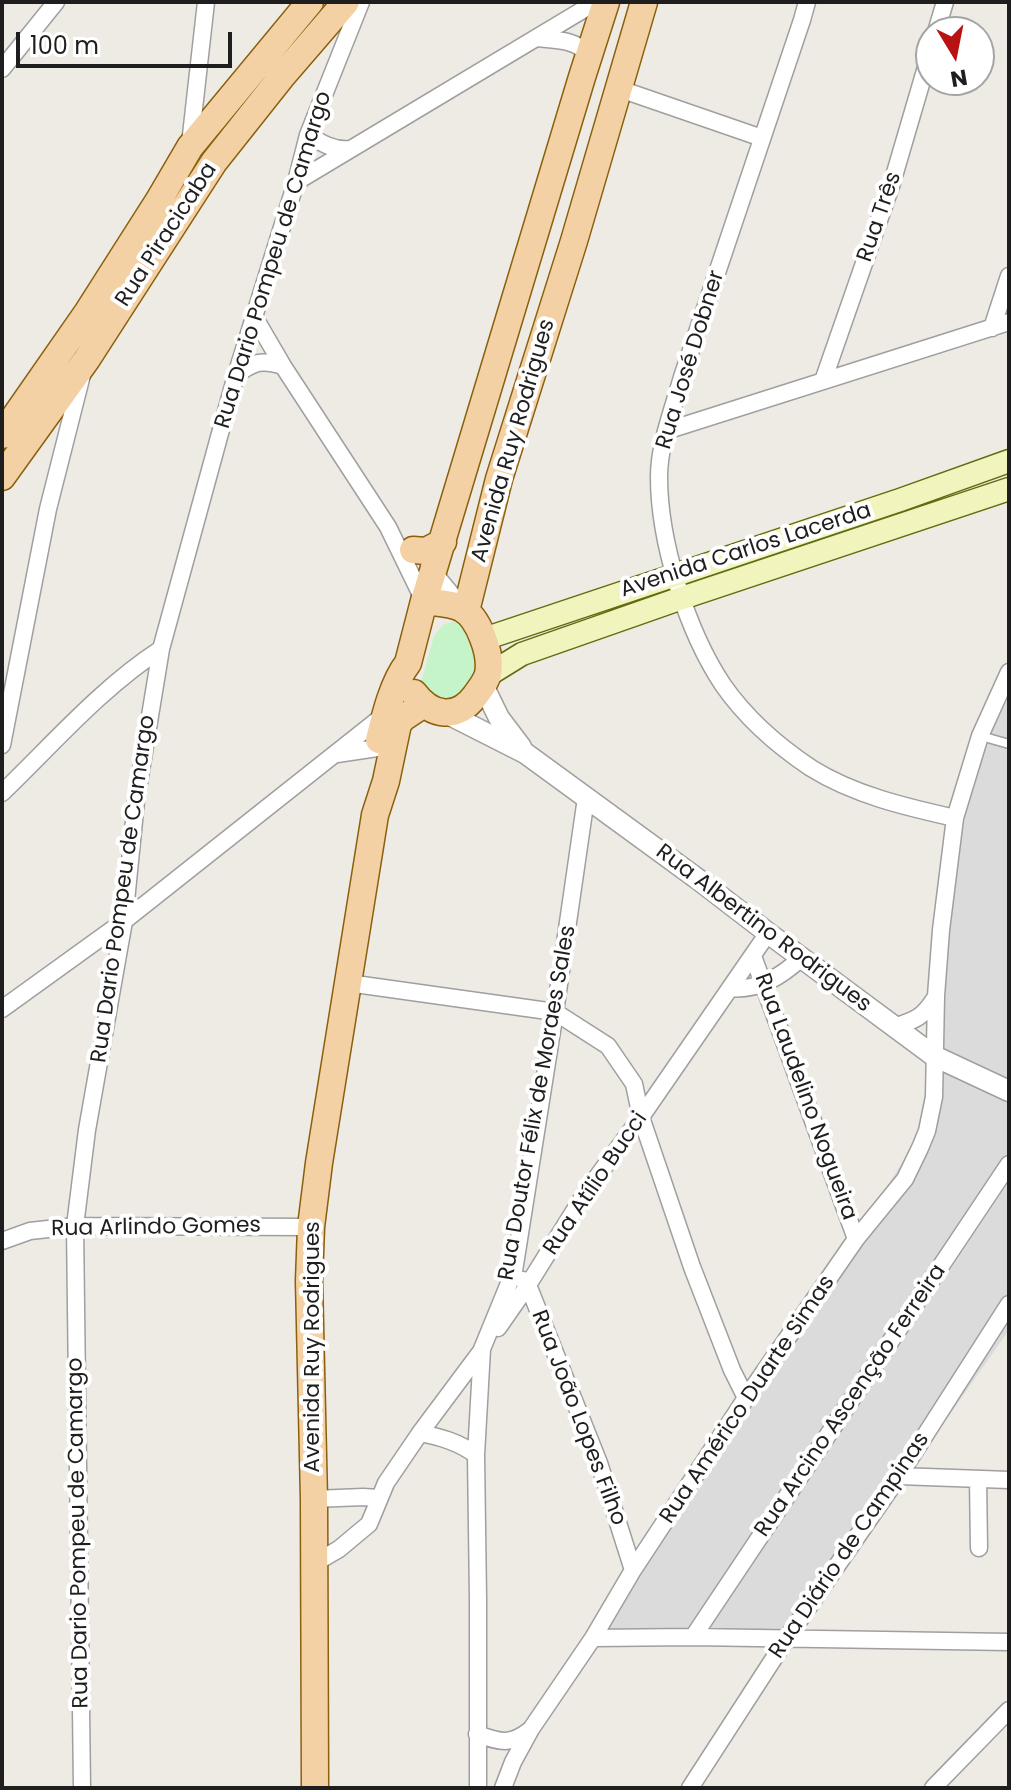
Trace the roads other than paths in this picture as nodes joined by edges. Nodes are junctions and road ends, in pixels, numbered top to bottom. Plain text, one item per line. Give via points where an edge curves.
1 (56, 2) edge
2 (206, 2) edge
3 (596, 2) edge
4 (606, 2) edge
5 (644, 2) edge
6 (807, 2) edge
7 (337, 7) edge
8 (536, 38) junction
9 (586, 66) junction
10 (2, 69) edge
11 (620, 89) junction
12 (918, 96) edge
13 (227, 118) dead end
14 (308, 135) junction
15 (762, 138) junction
16 (190, 147) junction
17 (350, 149) junction
18 (296, 182) junction
19 (173, 194) dead end
20 (1009, 276) edge
21 (255, 318) junction
22 (1009, 322) edge
23 (992, 328) junction
24 (87, 359) junction
25 (283, 366) junction
26 (236, 375) junction
27 (823, 381) junction
28 (44, 419) junction
29 (666, 431) junction
30 (67, 432) junction
31 (2, 435) edge
32 (2, 449) edge
33 (1009, 461) edge
34 (2, 465) edge
35 (2, 477) edge
36 (1009, 489) edge
37 (388, 527) junction
38 (443, 542) junction
39 (413, 550) junction
40 (434, 573) junction
41 (675, 574) junction
42 (682, 598) junction
43 (424, 601) junction
44 (466, 611) junction
45 (484, 639) junction
46 (161, 649) junction
47 (408, 663) junction
48 (1009, 672) edge
49 (486, 680) junction
50 (436, 709) junction
51 (385, 713) junction
52 (980, 736) junction
53 (1009, 744) edge
54 (2, 745) edge
55 (377, 748) junction
56 (525, 753) junction
57 (336, 754) junction
58 (2, 793) edge
59 (586, 798) junction
60 (375, 815) junction
61 (955, 818) junction
62 (124, 921) junction
63 (768, 933) junction
64 (753, 956) junction
65 (801, 958) junction
66 (348, 983) junction
67 (764, 984) junction
68 (730, 988) junction
69 (936, 996) junction
70 (2, 1009) edge
71 (555, 1012) junction
72 (894, 1027) junction
73 (934, 1056) junction
74 (1009, 1091) edge
75 (641, 1117) junction
76 (1009, 1164) edge
77 (75, 1226) junction
78 (311, 1227) junction
79 (856, 1239) junction
80 (2, 1241) edge
81 (514, 1271) junction
82 (528, 1285) junction
83 (1009, 1304) edge
84 (1003, 1322) edge
85 (482, 1349) junction
86 (746, 1398) junction
87 (420, 1433) junction
88 (476, 1455) junction
89 (899, 1476) junction
90 (978, 1479) junction
91 (1009, 1480) edge
92 (379, 1498) junction
93 (314, 1499) junction
94 (979, 1548) dead end
95 (315, 1563) junction
96 (633, 1570) junction
97 (693, 1637) junction
98 (593, 1638) junction
99 (787, 1638) junction
100 (1009, 1642) edge
101 (1009, 1710) edge
102 (531, 1729) junction
103 (477, 1734) junction
104 (82, 1788) edge
105 (315, 1788) edge
106 (478, 1788) edge
107 (503, 1788) edge
108 (690, 1788) edge
109 (933, 1788) edge

1 - 10 street
2 - 16 street
3 - 8 street
4 - 9 main road, Avenida Ruy Rodrigues
5 - 11 main road, Avenida Ruy Rodrigues
6 - 15 street, Rua José Dobner
7 - 13 lane
7 - 14 street, Rua Dario Pompeu de Camargo
7 - 16 main road, Rua Piracicaba
7 - 24 main road, Rua Piracicaba via 214,162
7 - 34 lane via 252,99 205,161 79,360
8 - 9 street via 582,46
8 - 17 street
9 - 11 main road
9 - 38 main road, Avenida Ruy Rodrigues
11 - 15 street
11 - 44 main road, Avenida Ruy Rodrigues via 499,479
12 - 27 street, Rua Três
14 - 17 street via 331,147
14 - 18 street, Rua Dario Pompeu de Camargo
15 - 29 street, Rua José Dobner
16 - 31 main road, Rua Piracicaba via 87,313
17 - 18 street
18 - 21 street, Rua Dario Pompeu de Camargo
19 - 32 lane
20 - 23 street
21 - 25 street
21 - 26 street, Rua Dario Pompeu de Camargo
22 - 23 street
23 - 27 street
24 - 28 main road, Rua Piracicaba
24 - 30 street
25 - 26 street via 258,362
25 - 37 street
26 - 46 street, Rua Dario Pompeu de Camargo
27 - 29 street
28 - 30 street
28 - 35 main road, Rua Piracicaba
29 - 41 street, Rua José Dobner via 660,501
30 - 54 street
33 - 41 main road, Avenida Carlos Lacerda
36 - 42 main road, Avenida Carlos Lacerda
37 - 39 street
37 - 43 street
38 - 39 main road via 426,551
38 - 40 main road, Avenida Ruy Rodrigues
39 - 40 street
40 - 43 main road, Avenida Ruy Rodrigues
40 - 44 street
41 - 42 street, Rua José Dobner
41 - 45 main road, Avenida Carlos Lacerda
42 - 49 main road, Avenida Carlos Lacerda via 522,654
42 - 61 street, Rua José Dobner via 723,685 780,745 850,787
43 - 44 main road
43 - 47 main road, Avenida Ruy Rodrigues
44 - 45 main road
45 - 49 main road
46 - 58 street via 114,684
46 - 62 street, Rua Dario Pompeu de Camargo via 136,801
47 - 50 main road via 416,696
47 - 51 main road, Avenida Ruy Rodrigues
48 - 52 street, Rua Américo Duarte Simas
49 - 50 main road, Avenida Ruy Rodrigues via 464,707
49 - 56 street, Rua Albertino Rodrigues via 499,718
50 - 56 street, Rua Albertino Rodrigues
50 - 60 main road, Avenida Ruy Rodrigues via 398,724
51 - 55 main road, Avenida Ruy Rodrigues
51 - 57 street
52 - 53 lane
52 - 61 street, Rua Américo Duarte Simas
55 - 57 street
55 - 60 main road, Avenida Ruy Rodrigues
56 - 59 street, Rua Albertino Rodrigues
57 - 62 street
59 - 63 street, Rua Albertino Rodrigues
59 - 71 street, Rua Doutor Félix de Moraes Sales
60 - 66 main road, Avenida Ruy Rodrigues
61 - 69 street, Rua Américo Duarte Simas
62 - 70 street
62 - 77 street, Rua Dario Pompeu de Camargo
63 - 64 street, Rua Atílio Bucci
63 - 65 street, Rua Albertino Rodrigues
64 - 67 street, Rua Laudelino Nogueira
64 - 68 street, Rua Atílio Bucci
65 - 67 street
65 - 72 street, Rua Albertino Rodrigues
66 - 71 street
66 - 78 main road, Avenida Ruy Rodrigues
67 - 68 street
67 - 79 street, Rua Laudelino Nogueira
68 - 75 street, Rua Atílio Bucci
69 - 72 street via 925,1013
69 - 73 street, Rua Américo Duarte Simas
71 - 75 street via 615,1054 634,1084
71 - 81 street, Rua Doutor Félix de Moraes Sales
72 - 73 street, Rua Albertino Rodrigues
73 - 74 street, Rua Albertino Rodrigues
73 - 79 street, Rua Américo Duarte Simas via 932,1111 920,1148 905,1179
75 - 82 street, Rua Atílio Bucci
75 - 86 street via 692,1267
76 - 97 street, Rua Arcino Ascenção Ferreira
77 - 78 street, Rua Arlindo Gomes
77 - 80 street, Rua Arlindo Gomes via 30,1231
77 - 104 street, Rua Dario Pompeu de Camargo
78 - 93 main road, Avenida Ruy Rodrigues
79 - 86 street, Rua Américo Duarte Simas
81 - 82 street, Rua João Lopes Filho
81 - 85 street, Rua Doutor Félix de Moraes Sales
82 - 85 street, Rua Atílio Bucci
82 - 96 street, Rua João Lopes Filho via 599,1463
83 - 84 street, Rua Diário de Campinas
84 - 89 street, Rua Diário de Campinas
85 - 87 street, Rua Atílio Bucci
85 - 88 street, Rua Doutor Félix de Moraes Sales
86 - 96 street, Rua Américo Duarte Simas
87 - 88 street
87 - 92 street, Rua Atílio Bucci
88 - 103 street, Rua Doutor Félix de Moraes Sales
89 - 90 street
89 - 99 street, Rua Diário de Campinas
90 - 91 street
90 - 94 street
92 - 93 street
92 - 95 street, Rua Atílio Bucci via 363,1530
93 - 95 main road, Avenida Ruy Rodrigues
95 - 105 main road, Avenida Ruy Rodrigues
96 - 98 street, Rua Américo Duarte Simas
97 - 98 street
97 - 99 street
98 - 102 street, Rua Américo Duarte Simas
99 - 100 street
99 - 108 street, Rua Diário de Campinas
101 - 109 street
102 - 103 street via 511,1741
102 - 107 street, Rua Américo Duarte Simas
103 - 106 street, Rua Doutor Félix de Moraes Sales

